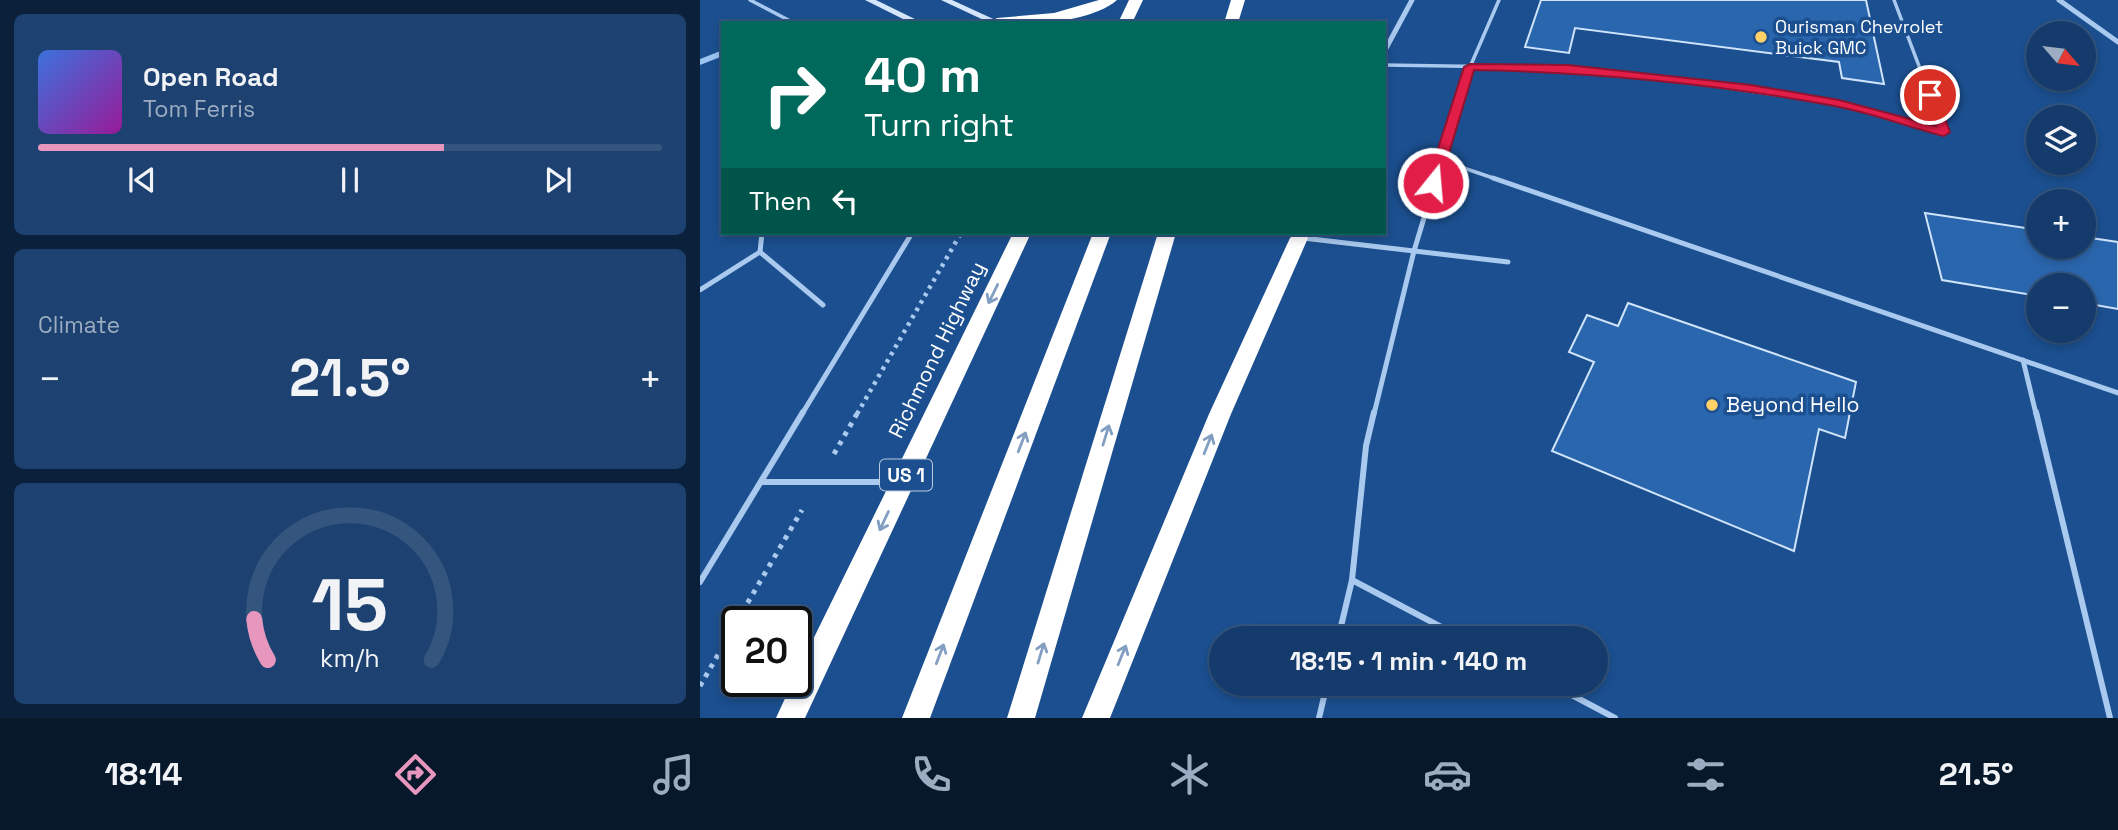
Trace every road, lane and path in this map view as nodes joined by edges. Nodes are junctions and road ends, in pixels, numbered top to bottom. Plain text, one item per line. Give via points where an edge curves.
1 (750, 0) edge
2 (869, 0) edge
3 (945, 0) edge
4 (1110, 0) edge
5 (1136, 0) edge
6 (1238, 0) edge
7 (1412, 0) edge
8 (1499, 0) edge
9 (1894, 0) edge
10 (2059, 0) edge
11 (790, 21) edge
12 (915, 21) edge
13 (996, 21) edge
14 (1026, 21) edge
15 (1126, 21) edge
16 (1232, 21) edge
17 (2118, 42) edge
18 (1386, 48) edge
19 (1386, 65) edge
20 (1470, 67) junction
21 (1440, 160) junction
22 (762, 235) edge
23 (911, 235) edge
24 (960, 235) edge
25 (1021, 235) edge
26 (1101, 235) edge
27 (1166, 235) edge
28 (1300, 235) edge
29 (1414, 251) junction
30 (760, 252) junction
31 (1508, 262) dead end
32 (700, 290) edge
33 (823, 304) dead end
34 (2023, 360) junction
35 (2118, 393) edge
36 (762, 482) junction
37 (903, 482) junction
38 (817, 483) junction
39 (1352, 580) junction
40 (700, 582) edge
41 (746, 606) edge
42 (1341, 626) edge
43 (1439, 626) edge
44 (721, 650) edge
45 (700, 686) edge
46 (1324, 696) edge
47 (1574, 696) edge
48 (790, 718) edge
49 (916, 718) edge
50 (1021, 718) edge
51 (1096, 718) edge
52 (1319, 718) edge
53 (1615, 718) edge
54 (2110, 718) edge

1 - 11 lane
2 - 12 main road
3 - 13 main road
4 - 14 highway via 1053,20
5 - 15 highway
6 - 16 highway
7 - 18 street
8 - 20 lane
9 - 20 lane via 1944,132 1839,104 1751,89 1568,68
10 - 17 street
19 - 20 lane
20 - 21 lane
21 - 29 lane
21 - 34 lane
22 - 30 lane
23 - 36 lane
24 - 38 path
25 -> 37 highway, Richmond Highway / US 1
49 -> 26 highway
50 -> 27 highway
28 - 29 lane
51 -> 28 highway via 1220,414
29 - 31 lane
29 - 39 lane via 1366,446
30 - 32 lane
30 - 33 lane
34 - 35 lane
34 - 54 lane
36 - 38 lane
36 - 40 lane
37 - 38 lane
37 -> 48 highway, Richmond Highway / US 1
38 - 41 path
39 - 42 lane
39 - 43 lane
44 - 45 path
46 - 52 lane
47 - 53 lane

